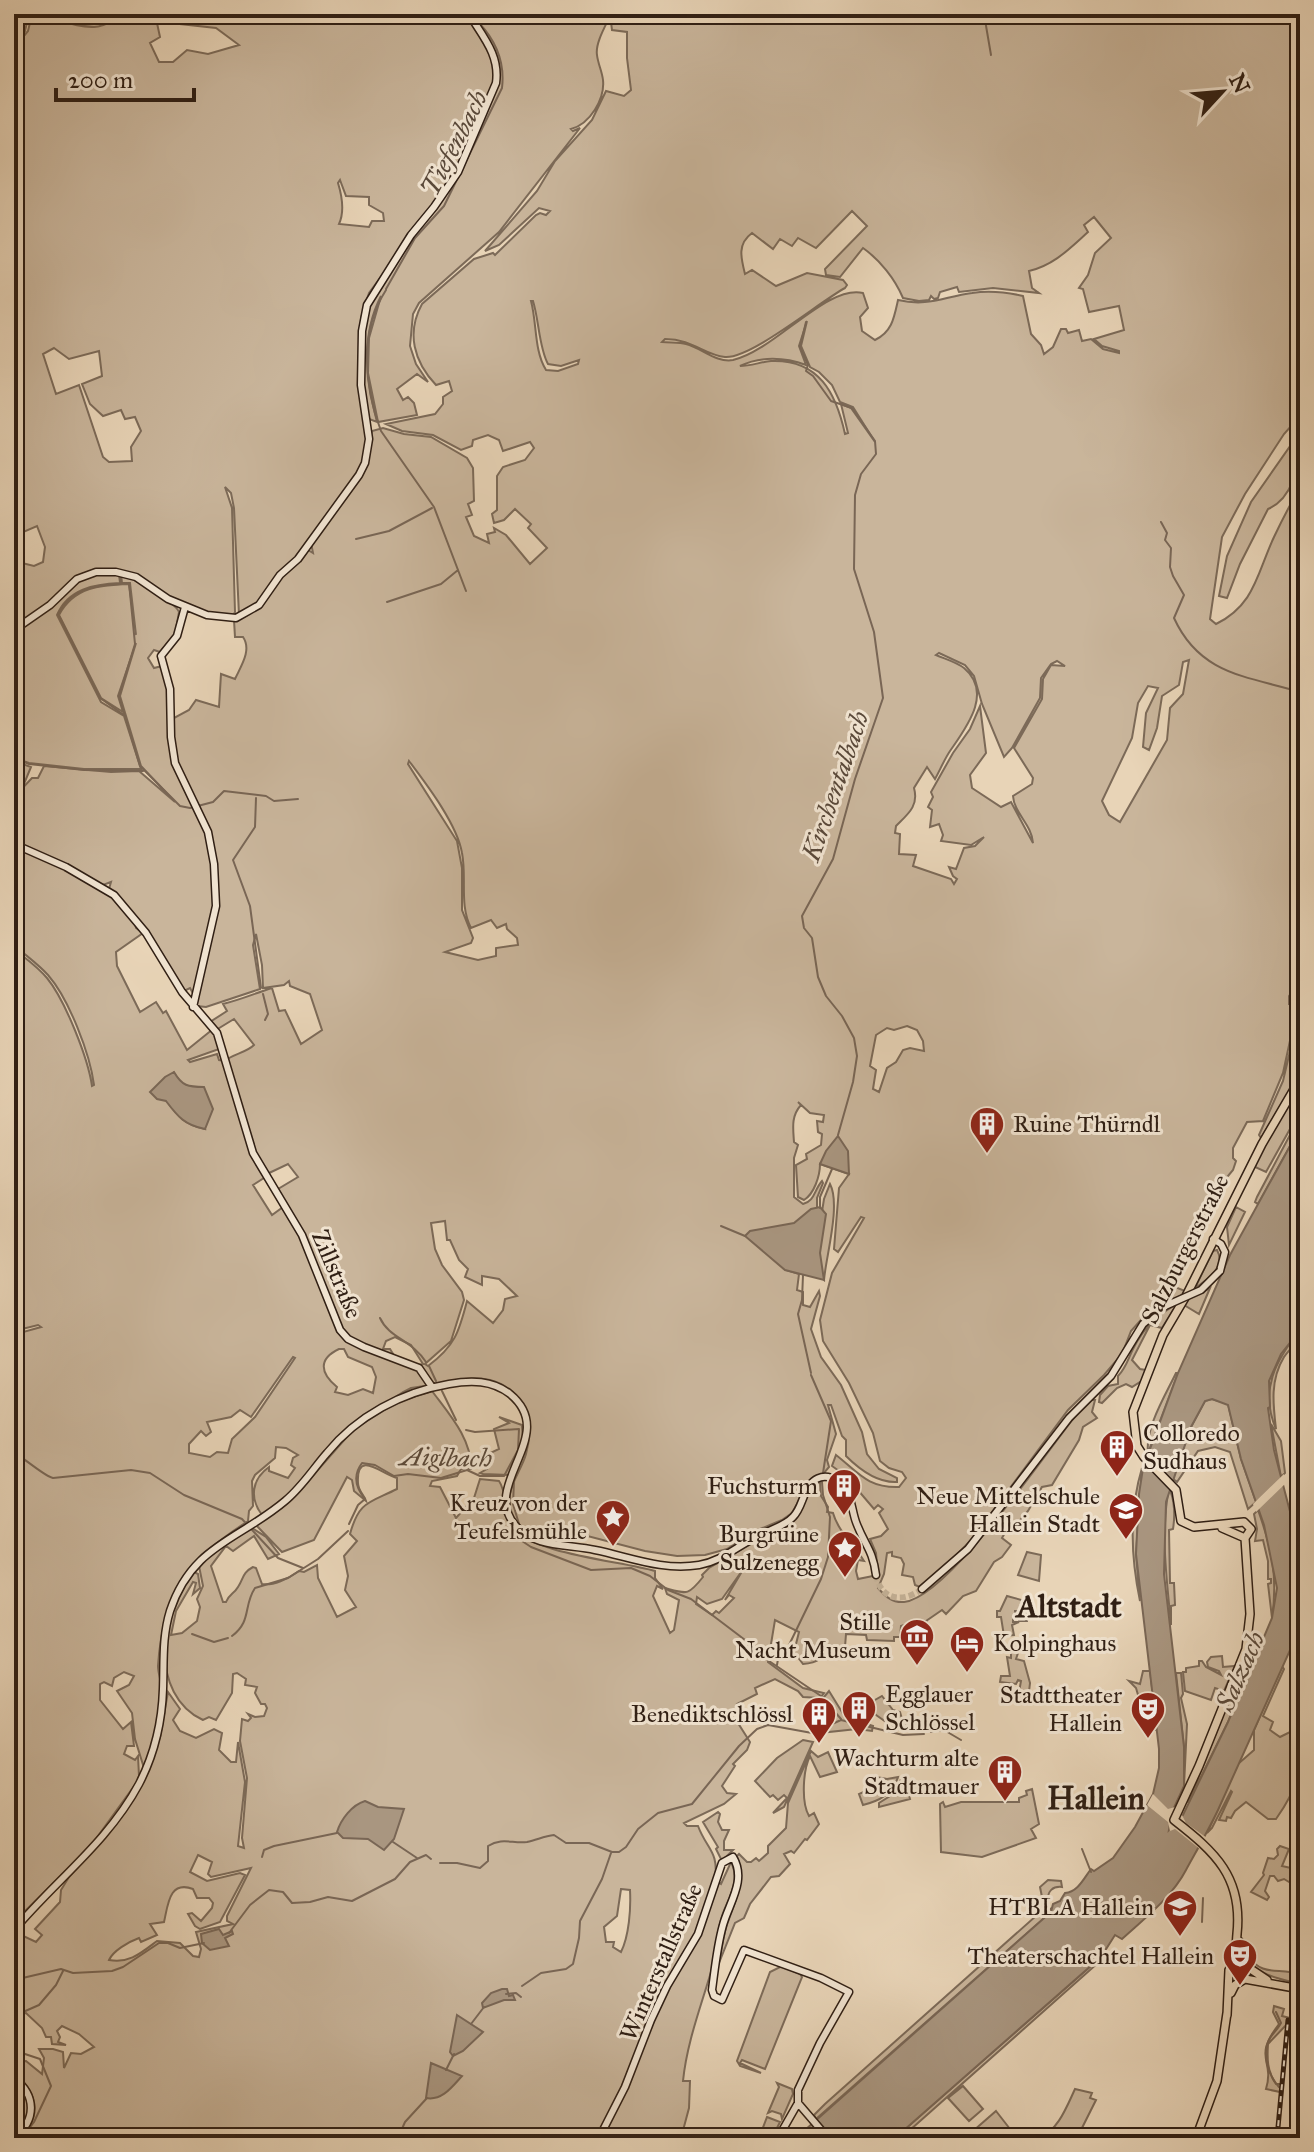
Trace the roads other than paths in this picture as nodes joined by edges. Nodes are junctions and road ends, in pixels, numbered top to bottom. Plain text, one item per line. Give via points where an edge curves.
1 (471, 17) edge
2 (185, 607) junction
3 (14, 630) edge
4 (14, 844) edge
5 (195, 1009) junction
6 (1300, 1079) edge
7 (1213, 1239) junction
8 (432, 1387) junction
9 (1237, 1529) junction
10 (1245, 1538) junction
11 (876, 1575) tunnel mouth
12 (922, 1589) tunnel mouth
13 (1238, 1927) junction
14 (14, 1930) edge
15 (1233, 1964) junction
16 (1245, 1966) junction
17 (1230, 1976) junction
18 (1241, 1980) junction
19 (1276, 1983) junction
20 (1300, 1989) edge
21 (1227, 2015) junction
22 (14, 2078) edge
23 (798, 2103) junction
24 (14, 2138) edge
25 (599, 2138) edge
26 (778, 2138) edge
27 (828, 2138) edge
28 (1196, 2138) edge

1 - 2 street via 494,55 495,88 458,172 372,293 365,313 365,463 298,559 252,611 229,618
2 - 3 street via 136,577 96,572 77,579
2 - 5 street via 177,636 161,656 170,689 175,763 210,840 216,899
4 - 5 street, Zillstraße via 114,895
5 - 8 street, Zillstraße via 221,1042 248,1138 302,1235 343,1334 420,1369
6 - 7 main road, Salzburgerstraße
7 - 9 main road, Salzburgerstraße via 1163,1335 1132,1421 1137,1446 1178,1495 1181,1521 1194,1527
7 - 12 street, bridge via 1223,1248 1224,1262 1211,1281 1143,1324 1111,1376 1076,1410 968,1549
8 - 11 street via 493,1384 519,1404 527,1437 506,1506 519,1530 530,1537 658,1566 710,1563 792,1519 809,1486 827,1477 849,1494
8 - 14 street via 360,1422 291,1496 201,1559 176,1596 164,1636 159,1729 137,1789 99,1840
9 - 10 main road
9 - 10 main road via 1242,1522 1249,1524 1251,1532
10 - 13 main road via 1250,1614 1246,1649 1176,1821 1218,1859 1235,1892
13 - 15 main road
13 - 16 main road
15 - 16 main road
15 - 17 main road
16 - 18 main road
16 - 19 main road
17 - 18 main road
17 - 21 main road
18 - 19 main road
18 - 21 main road via 1231,1993
19 - 20 main road
21 - 28 main road via 1217,2081
22 - 24 street via 26,2089 32,2107
23 - 25 street, Winterstallstraße via 798,2090 849,1992 744,1950 722,2000 714,1996 723,1923 736,1893 733,1857 722,1863 698,1934 667,1986
23 - 26 street
23 - 27 street

